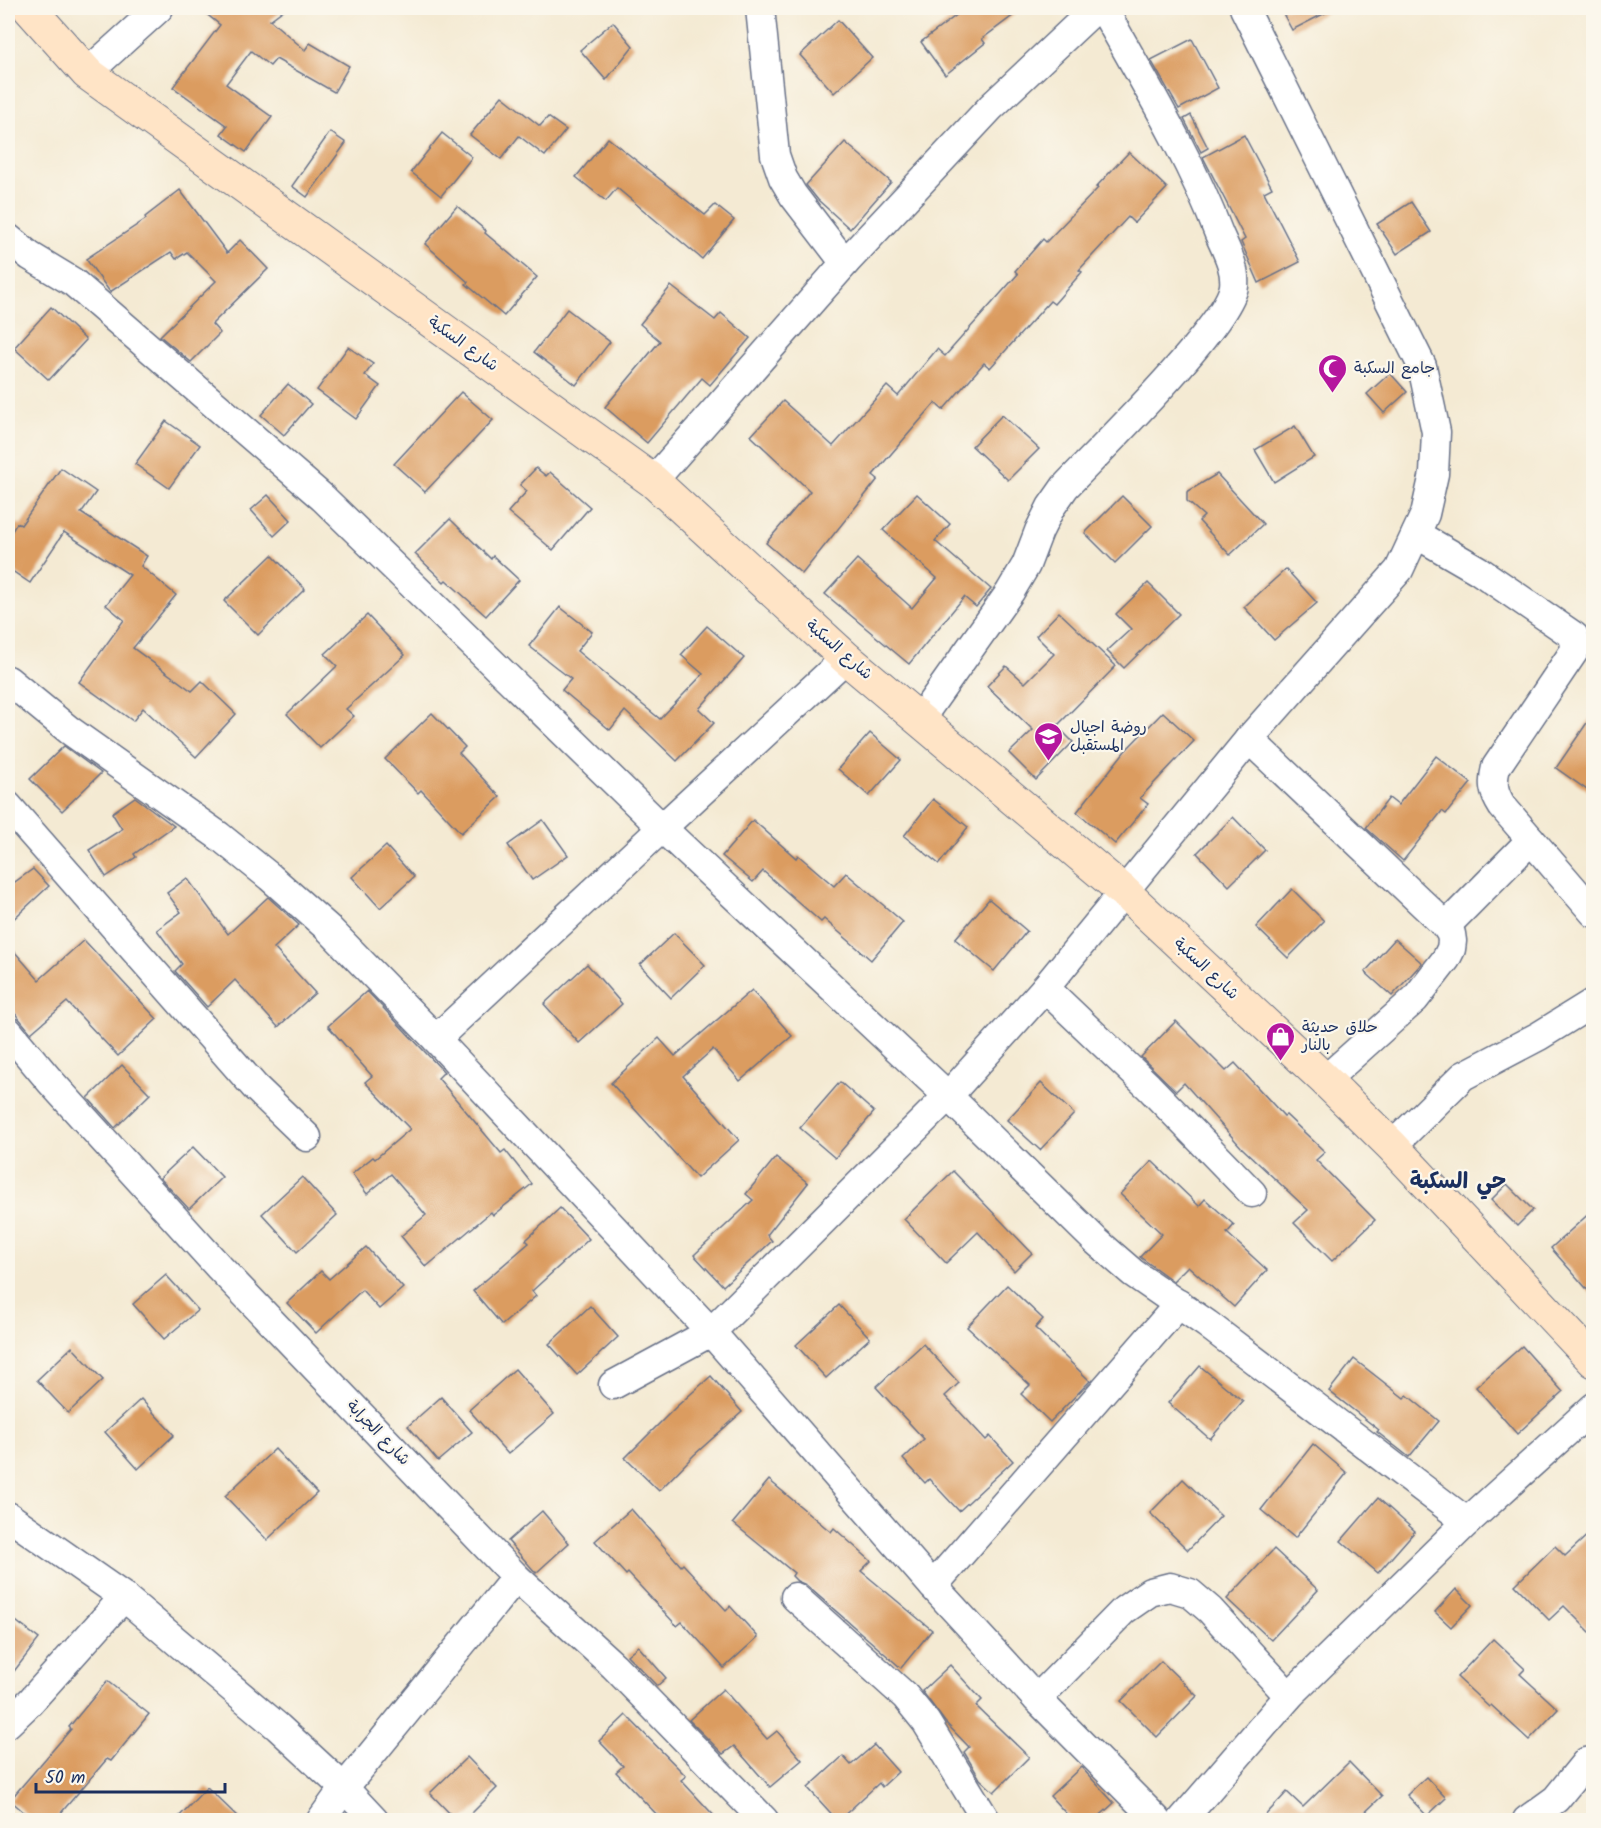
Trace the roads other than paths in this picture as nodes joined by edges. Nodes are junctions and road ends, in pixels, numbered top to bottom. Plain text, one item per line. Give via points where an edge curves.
1 (29, 8) edge
2 (159, 8) edge
3 (760, 8) edge
4 (1096, 8) edge
5 (1103, 8) edge
6 (1244, 8) edge
7 (87, 74) junction
8 (8, 238) edge
9 (845, 263) junction
10 (653, 481) junction
11 (1416, 534) junction
12 (846, 658) junction
13 (8, 680) edge
14 (920, 719) junction
15 (1249, 739) junction
16 (8, 806) edge
17 (662, 828) junction
18 (1531, 840) junction
19 (1123, 891) junction
20 (1593, 913) edge
21 (1446, 926) junction
22 (1045, 988) junction
23 (1593, 1002) edge
24 (8, 1031) edge
25 (436, 1039) junction
26 (1325, 1080) junction
27 (948, 1096) junction
28 (307, 1137) dead end
29 (1392, 1146) junction
30 (1252, 1193) dead end
31 (1179, 1304) junction
32 (711, 1332) junction
33 (1593, 1361) edge
34 (613, 1384) dead end
35 (1593, 1407) edge
36 (8, 1516) edge
37 (1467, 1522) junction
38 (516, 1577) junction
39 (933, 1586) junction
40 (124, 1597) junction
41 (795, 1597) dead end
42 (1289, 1696) junction
43 (1037, 1699) junction
44 (8, 1723) edge
45 (1593, 1761) edge
46 (344, 1788) junction
47 (321, 1821) edge
48 (374, 1821) edge
49 (764, 1821) edge
50 (987, 1821) edge
51 (1157, 1821) edge
52 (1182, 1821) edge
53 (1527, 1821) edge

1 - 7 main road, شارع السكبة
2 - 7 street
3 - 9 street via 775,155 793,195
4 - 9 street via 991,107
5 - 14 street via 1202,190 1232,268 1234,287 1227,306 1187,358 1065,487 1051,507 1010,592
6 - 11 street via 1422,366 1436,432 1434,474
7 - 10 main road, شارع السكبة
8 - 17 street via 73,282 323,498
9 - 10 street
10 - 12 main road, شارع السكبة
11 - 15 street via 1399,570
11 - 18 street via 1478,570 1574,636 1575,650 1496,767 1492,781 1502,806
12 - 14 main road, شارع السكبة
12 - 17 street
13 - 25 street via 69,730 270,877 329,929
14 - 19 main road, شارع السكبة
15 - 19 street
15 - 21 street
16 - 28 street via 255,1087
17 - 25 street
17 - 27 street
18 - 20 street
18 - 21 street
19 - 22 street
19 - 26 main road, شارع السكبة
21 - 26 street via 1451,934 1451,949 1415,999
22 - 27 street
22 - 30 street
23 - 29 street via 1463,1076
24 - 38 street, شارع الجرابة via 219,1267
25 - 32 street
26 - 29 main road, شارع السكبة
27 - 31 street via 1096,1241 1132,1273
27 - 32 street
29 - 33 main road, شارع السكبة
31 - 37 street
31 - 39 street
32 - 34 street
32 - 39 street
35 - 37 street
36 - 40 street
37 - 42 street
38 - 46 street
38 - 49 street, شارع الجرابة via 614,1666
39 - 43 street
40 - 44 street
40 - 46 street
41 - 50 street via 904,1696 926,1722
42 - 43 street via 1210,1610 1190,1593 1170,1587 1150,1592 1124,1610
42 - 52 street
43 - 51 street
45 - 53 street via 1586,1762 1556,1799
46 - 47 street
46 - 48 street

